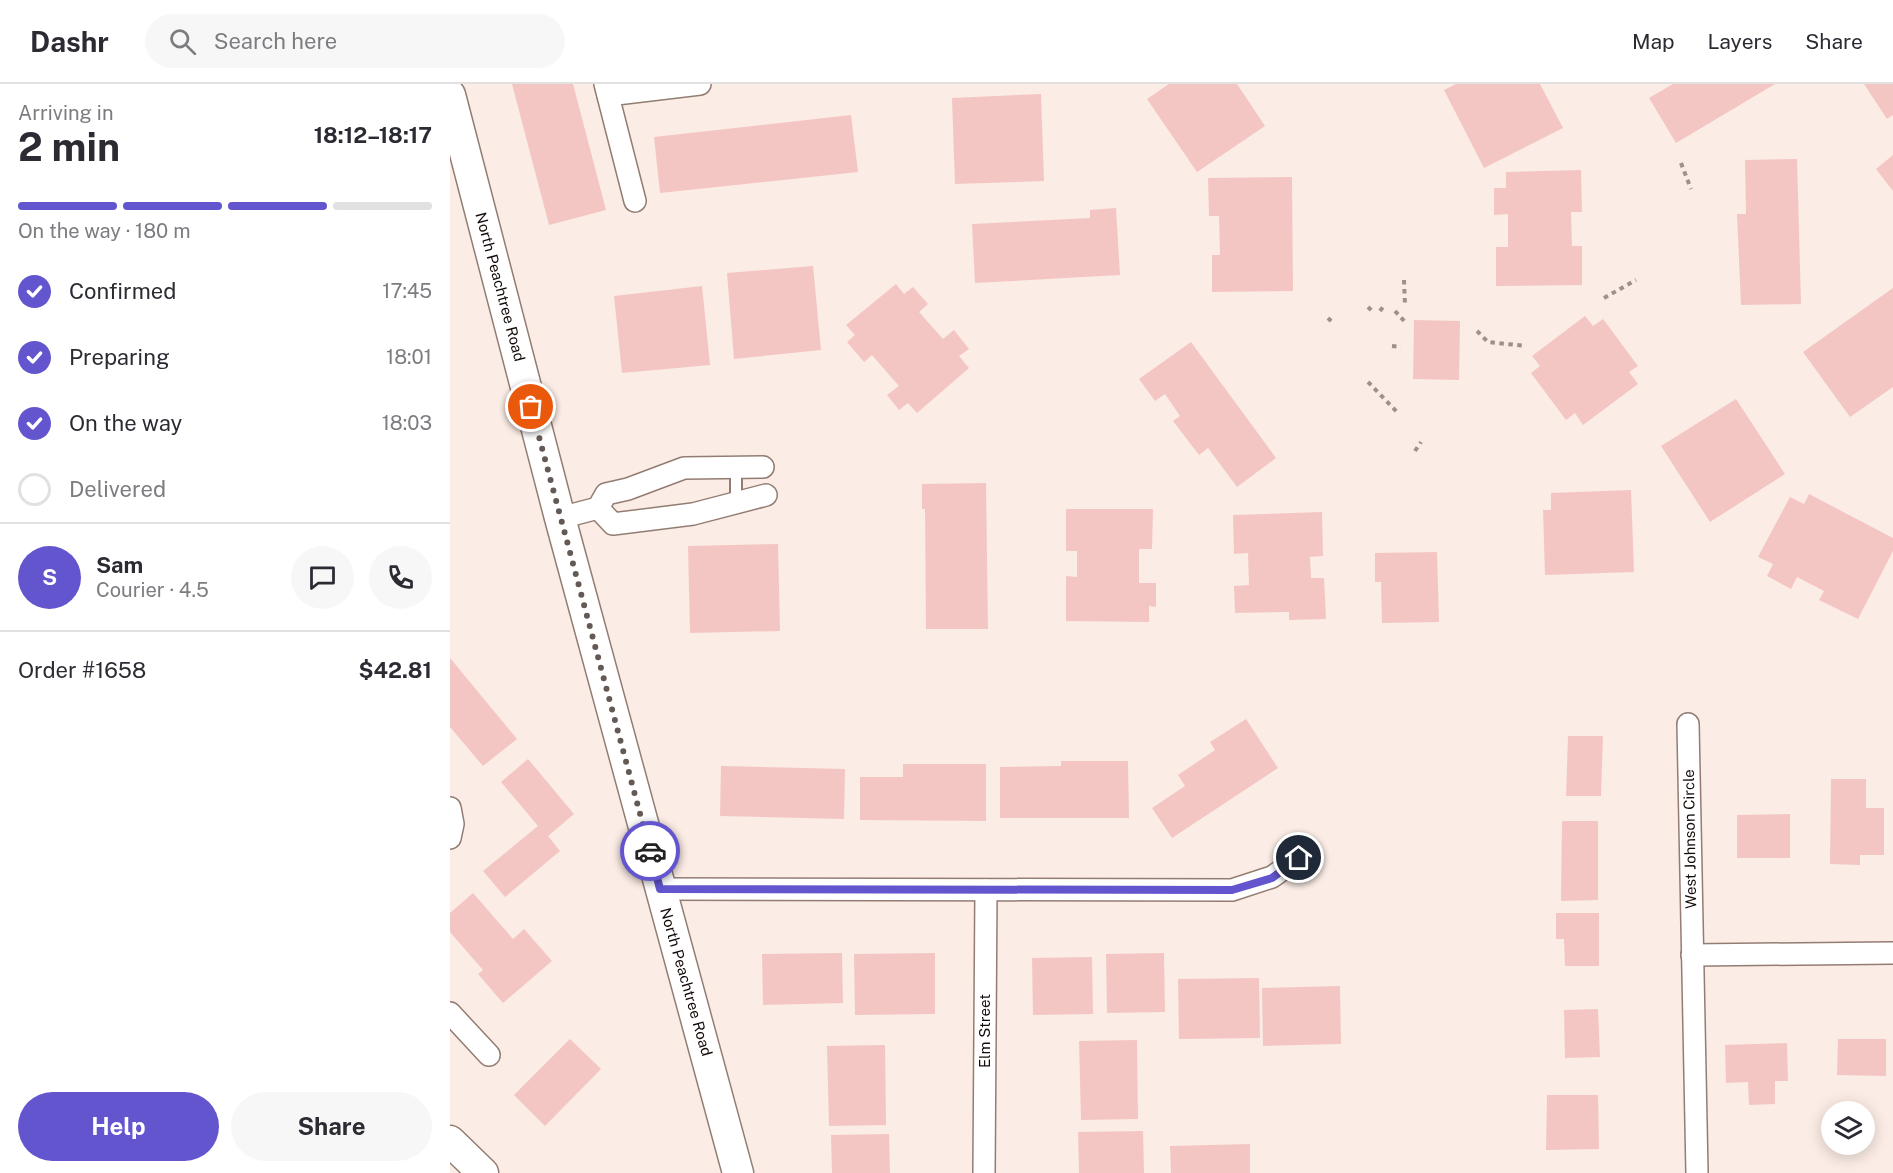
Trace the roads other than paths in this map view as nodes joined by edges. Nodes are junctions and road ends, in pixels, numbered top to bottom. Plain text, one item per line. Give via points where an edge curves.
1 (700, 84) edge
2 (606, 89) edge
3 (450, 95) edge
4 (635, 201) dead end
5 (736, 467) junction
6 (763, 467) dead end
7 (766, 495) dead end
8 (736, 502) junction
9 (598, 508) junction
10 (560, 518) junction
11 (1688, 724) dead end
12 (450, 808) edge
13 (450, 838) edge
14 (1299, 858) dead end
15 (660, 889) junction
16 (986, 890) junction
17 (1893, 953) edge
18 (1692, 955) junction
19 (450, 1013) edge
20 (489, 1055) dead end
21 (450, 1142) edge
22 (483, 1173) edge
23 (738, 1173) edge
24 (984, 1173) edge
25 (1697, 1173) edge

1 - 2 street
2 - 4 street
3 - 10 street, North Peachtree Road
5 - 6 street
5 - 8 lane
5 - 9 street via 684,468 606,494
7 - 8 street
8 - 9 street via 693,514 613,524
9 - 10 street
10 - 15 street, North Peachtree Road
11 - 18 street, West Johnson Circle
12 - 13 street
14 - 16 street via 1272,878 1232,890
15 - 16 street
15 - 23 street, North Peachtree Road
16 - 24 street, Elm Street
17 - 18 street
18 - 25 street, West Johnson Circle
19 - 20 street
21 - 22 street

